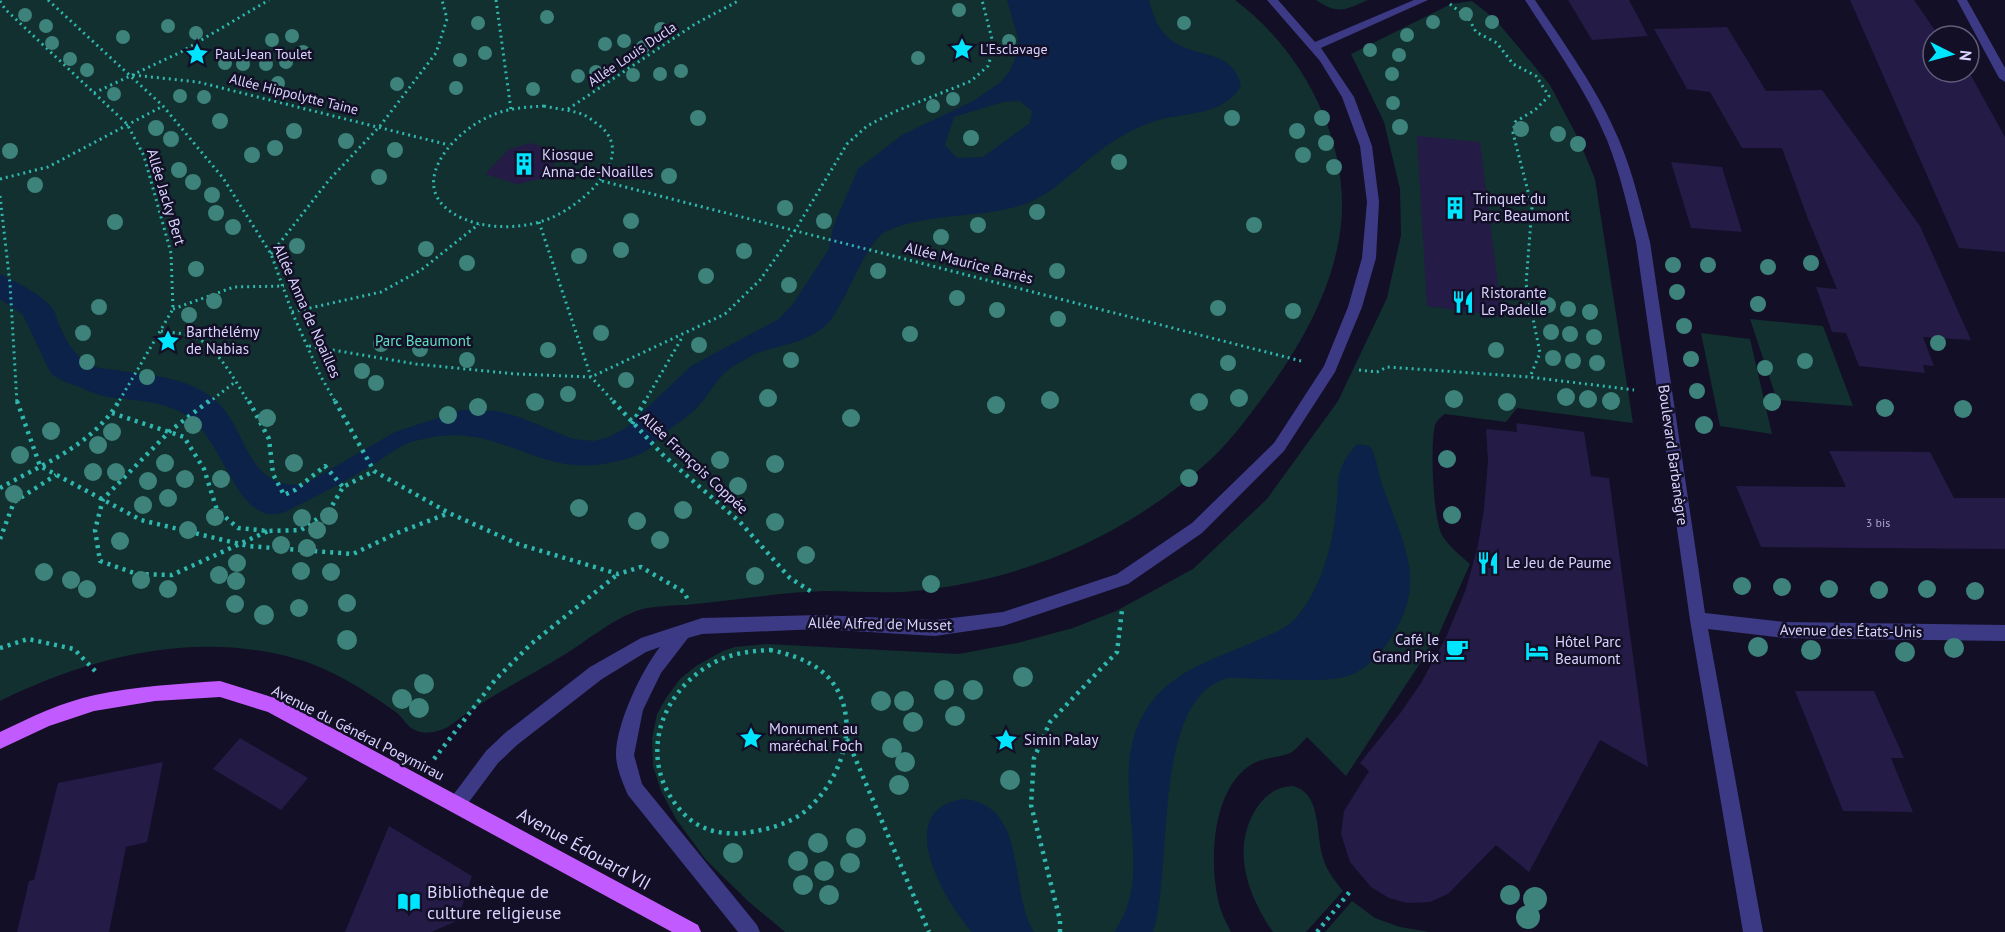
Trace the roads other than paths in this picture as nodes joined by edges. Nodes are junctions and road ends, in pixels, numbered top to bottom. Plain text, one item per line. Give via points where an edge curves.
1 (1272, 0) edge
2 (1423, 0) edge
3 (1530, 0) edge
4 (1962, 0) edge
5 (1314, 47) junction
6 (2005, 78) edge
7 (1698, 620) junction
8 (682, 633) junction
9 (2005, 633) edge
10 (0, 741) edge
11 (456, 804) junction
12 (692, 932) edge
13 (750, 932) edge
14 (1753, 932) edge

1 - 5 street, Allée Alfred de Musset
2 - 5 street
3 - 7 street, Boulevard Barbanègre via 1577,72 1607,128 1619,156 1643,242
4 - 6 street
5 - 8 street, Allée Alfred de Musset via 1348,97 1366,146 1373,202 1366,268 1356,307 1330,368 1279,447 1197,528 1122,579 1003,619 935,628 819,622 702,626
7 - 9 street, Avenue des États-Unis via 1785,630
7 - 14 street, Boulevard Barbanègre
8 - 11 street, Allée Alfred de Musset via 641,646 596,673 504,745
8 - 13 street via 655,667 634,709 625,755 634,789
10 - 11 main road, Avenue du Général Poeymirau via 45,719 94,703 155,693 220,689 272,705
11 - 12 main road, Avenue Édouard VII

